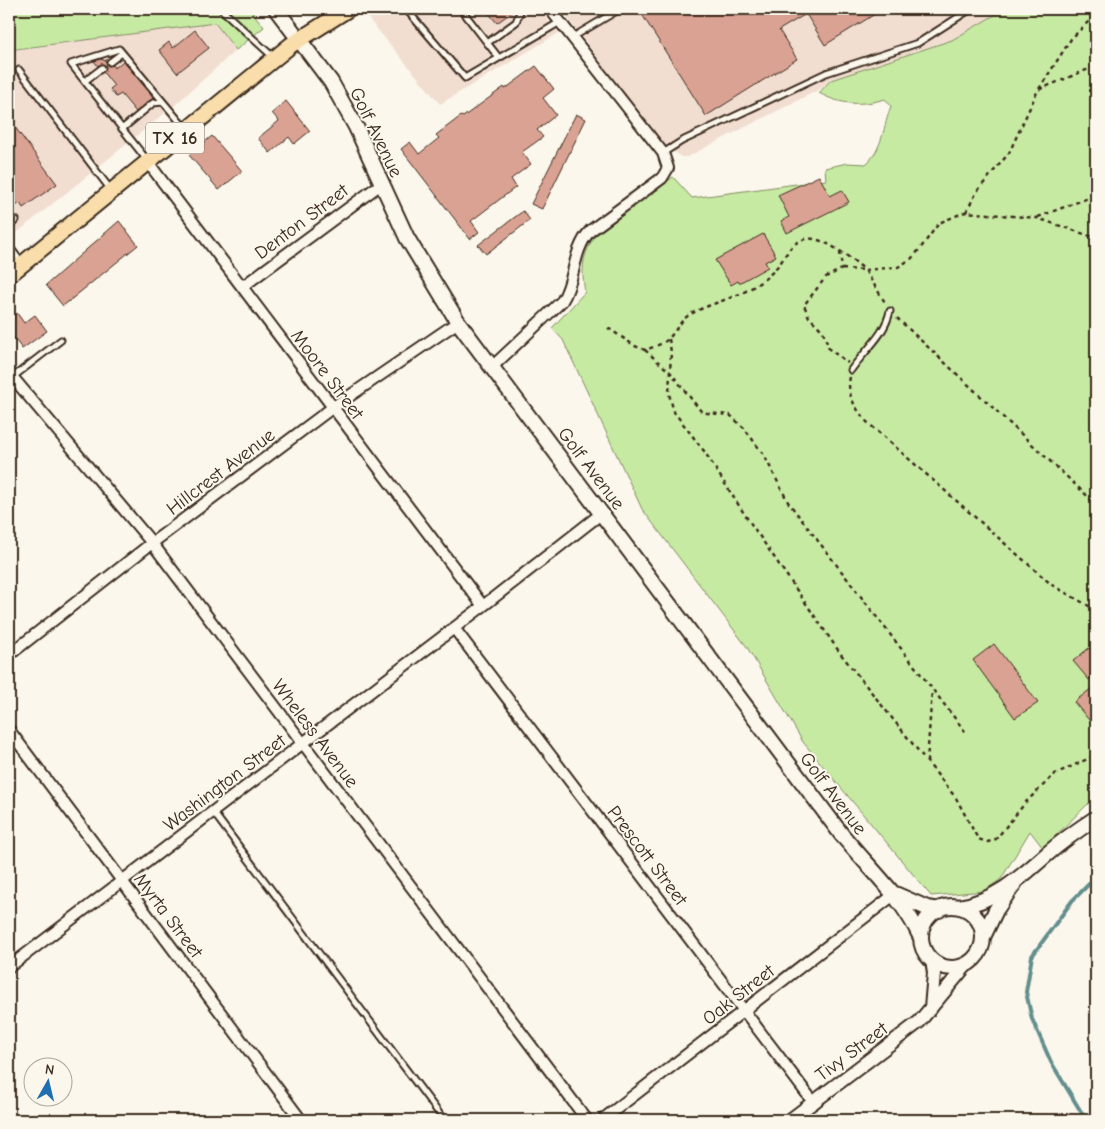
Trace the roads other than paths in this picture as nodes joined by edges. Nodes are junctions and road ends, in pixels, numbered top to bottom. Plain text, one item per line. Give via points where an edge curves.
1 (221, 9) edge
2 (276, 9) edge
3 (348, 9) edge
4 (406, 9) edge
5 (461, 9) edge
6 (521, 9) edge
7 (550, 9) edge
8 (620, 9) edge
9 (972, 9) edge
10 (560, 22) junction
11 (573, 38) junction
12 (300, 40) junction
13 (487, 43) junction
14 (122, 54) junction
15 (274, 58) junction
16 (499, 58) junction
17 (110, 62) dead end
18 (102, 68) dead end
19 (19, 70) dead end
20 (85, 81) junction
21 (163, 102) junction
22 (122, 129) junction
23 (186, 129) junction
24 (663, 153) junction
25 (147, 161) junction
26 (381, 184) junction
27 (111, 190) junction
28 (16, 220) dead end
29 (9, 226) edge
30 (9, 246) edge
31 (22, 264) junction
32 (9, 275) edge
33 (242, 287) junction
34 (890, 311) road end
35 (458, 322) junction
36 (60, 340) dead end
37 (492, 367) junction
38 (851, 370) road end
39 (10, 375) edge
40 (332, 408) junction
41 (602, 513) junction
42 (152, 543) junction
43 (483, 606) junction
44 (454, 628) junction
45 (9, 655) edge
46 (9, 730) edge
47 (302, 744) junction
48 (213, 812) junction
49 (1096, 818) edge
50 (122, 882) junction
51 (1014, 884) junction
52 (895, 894) junction
53 (959, 907) junction
54 (939, 910) junction
55 (983, 937) junction
56 (921, 938) junction
57 (932, 960) junction
58 (968, 963) junction
59 (9, 968) edge
60 (931, 1008) junction
61 (745, 1011) junction
62 (814, 1102) junction
63 (301, 1120) edge
64 (444, 1120) edge
65 (588, 1120) edge
66 (602, 1120) edge
67 (790, 1120) edge

1 - 15 lane
2 - 12 main road, Golf Avenue
3 - 12 main road, TX 16
4 - 16 lane via 466,78
5 - 13 lane
6 - 13 lane via 516,22
7 - 10 street
8 - 11 lane
9 - 24 lane via 918,43 826,73
10 - 11 street
10 - 16 lane
11 - 24 street
12 - 15 main road, TX 16
12 - 26 main road, Golf Avenue via 331,82 356,127
13 - 16 lane
14 - 17 lane
14 - 20 lane via 118,49 71,64
14 - 21 lane
15 - 23 main road, TX 16
18 - 20 lane
19 - 27 lane
20 - 22 lane
21 - 22 lane via 153,103
21 - 23 lane
22 - 25 lane
23 - 25 main road, TX 16
24 - 37 street via 667,173 582,239 568,292 562,301
25 - 27 main road, TX 16
25 - 33 street, Moore Street
26 - 33 street, Denton Street
26 - 35 main road, Golf Avenue via 407,238
27 - 31 main road, TX 16
28 - 29 lane
30 - 31 lane
31 - 32 main road, TX 16
33 - 40 street, Moore Street
34 - 38 lane via 878,337
35 - 37 main road, Golf Avenue
35 - 40 street, Hillcrest Avenue
36 - 39 lane
37 - 41 main road, Golf Avenue
39 - 42 street, Wheless Avenue
40 - 42 street, Hillcrest Avenue
40 - 43 street, Moore Street
41 - 43 street, Washington Street
41 - 52 main road, Golf Avenue via 842,835
42 - 45 street, Hillcrest Avenue
42 - 47 street, Wheless Avenue
43 - 44 street, Washington Street
44 - 47 street, Washington Street
44 - 61 street, Prescott Street
46 - 50 street, Myrta Street
47 - 48 street, Washington Street
47 - 65 street, Wheless Avenue
48 - 50 street, Washington Street
48 - 64 lane
49 - 51 main road
50 - 59 street, Washington Street
50 - 63 street, Myrta Street
51 - 53 main road via 976,904
51 - 55 main road
52 - 54 main road, Golf Avenue
52 - 56 main road, Golf Avenue
52 - 61 street, Oak Street
53 - 54 main road
53 - 55 main road via 977,920
54 - 56 main road via 927,919
55 - 58 main road via 981,947
56 - 57 main road via 924,950
57 - 58 main road via 949,968
57 - 60 street
58 - 60 street, Tivy Street
60 - 62 street, Tivy Street via 920,1022
61 - 62 street, Prescott Street
61 - 66 street, Oak Street
62 - 67 street, Tivy Street

